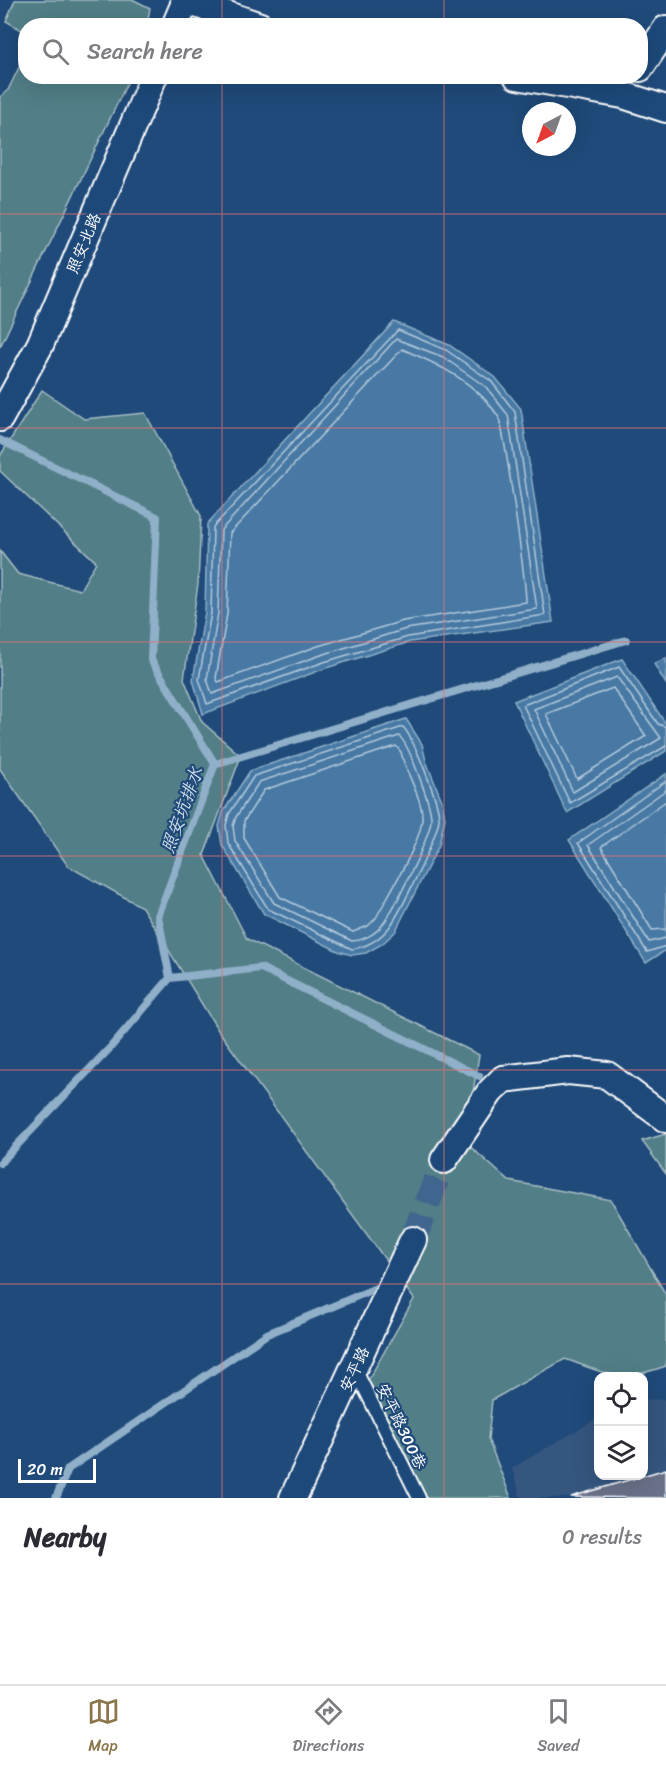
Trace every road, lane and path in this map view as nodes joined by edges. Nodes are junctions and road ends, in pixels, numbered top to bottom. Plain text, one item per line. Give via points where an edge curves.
1 (185, 0) edge
2 (178, 18) edge
3 (237, 18) edge
4 (666, 29) edge
5 (648, 56) edge
6 (151, 84) edge
7 (607, 84) edge
8 (629, 86) edge
9 (666, 109) edge
10 (3, 412) edge
11 (666, 1119) edge
12 (444, 1160) tunnel mouth
13 (413, 1240) tunnel mouth
14 (355, 1368) junction
15 (293, 1498) edge
16 (419, 1498) edge

1 - 2 street
1 - 3 street
4 - 5 street
6 - 10 street, 照安北路 via 40,345
7 - 8 street
8 - 9 street
11 - 12 street via 608,1075 568,1071 503,1079
13 - 14 street, 安平路
14 - 15 street, 安平路
14 - 16 lane, 安平路300巷

